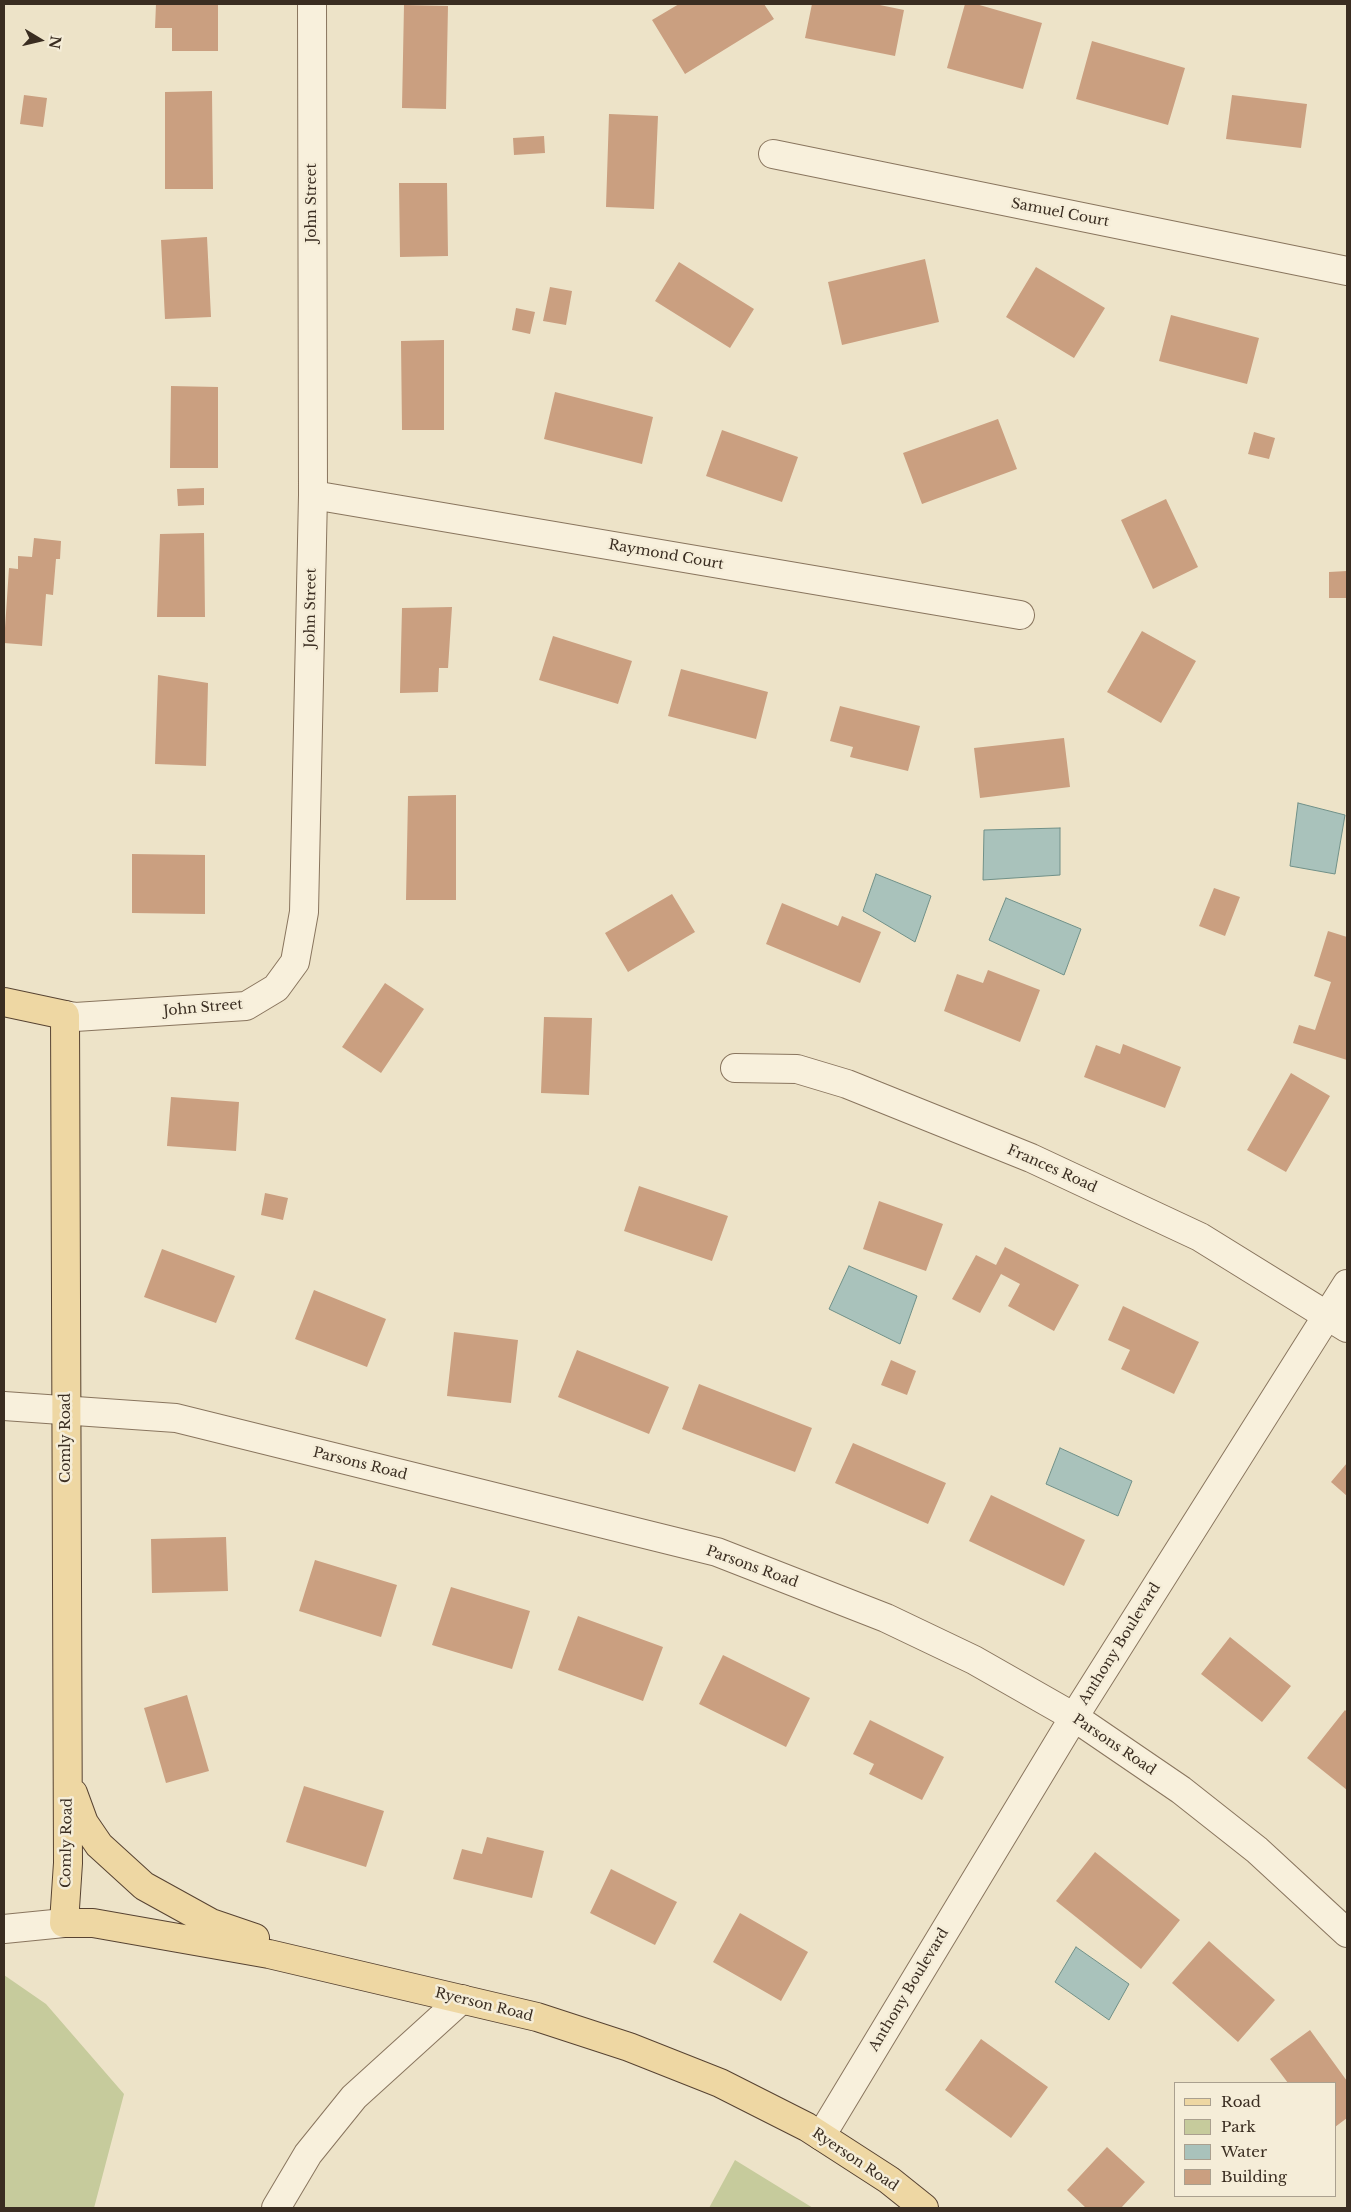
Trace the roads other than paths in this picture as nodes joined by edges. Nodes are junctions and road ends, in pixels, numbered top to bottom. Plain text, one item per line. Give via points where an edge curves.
1 (312, 4) edge
2 (773, 154) dead end
3 (1347, 271) edge
4 (313, 495) junction
5 (1020, 615) dead end
6 (4, 1002) edge
7 (65, 1015) junction
8 (735, 1068) dead end
9 (1347, 1284) edge
10 (1338, 1322) edge
11 (4, 1406) edge
12 (66, 1410) junction
13 (1074, 1717) junction
14 (68, 1778) junction
15 (64, 1923) junction
16 (4, 1929) edge
17 (1347, 1933) edge
18 (372, 1978) junction
19 (462, 1999) junction
20 (821, 2136) junction
21 (276, 2208) edge
22 (924, 2208) edge

1 - 4 street, John Street
2 - 3 street, Samuel Court
4 - 5 street, Raymond Court
4 - 7 street, John Street via 304,912 295,962 276,988 246,1006
6 - 7 main road
7 - 12 main road, Comly Road
8 - 10 street, Frances Road via 797,1068 847,1084 1031,1158 1200,1237
9 - 10 street, Anthony Boulevard
10 - 13 street, Anthony Boulevard
11 - 12 street, Parsons Road
12 - 13 street, Parsons Road via 176,1418 717,1552 886,1618 974,1660
12 - 14 main road, Comly Road
13 - 17 street, Parsons Road via 1181,1790 1242,1838
13 - 20 street, Anthony Boulevard
14 - 15 main road, Comly Road
14 - 18 main road via 84,1823 99,1845 144,1886 211,1923
15 - 16 street, Ryerson Road
15 - 18 main road, Ryerson Road via 93,1923 260,1952
18 - 19 main road, Ryerson Road
19 - 20 main road, Ryerson Road via 537,2017 630,2047 720,2083
19 - 21 street via 354,2097 308,2154
20 - 22 main road, Ryerson Road via 889,2180

